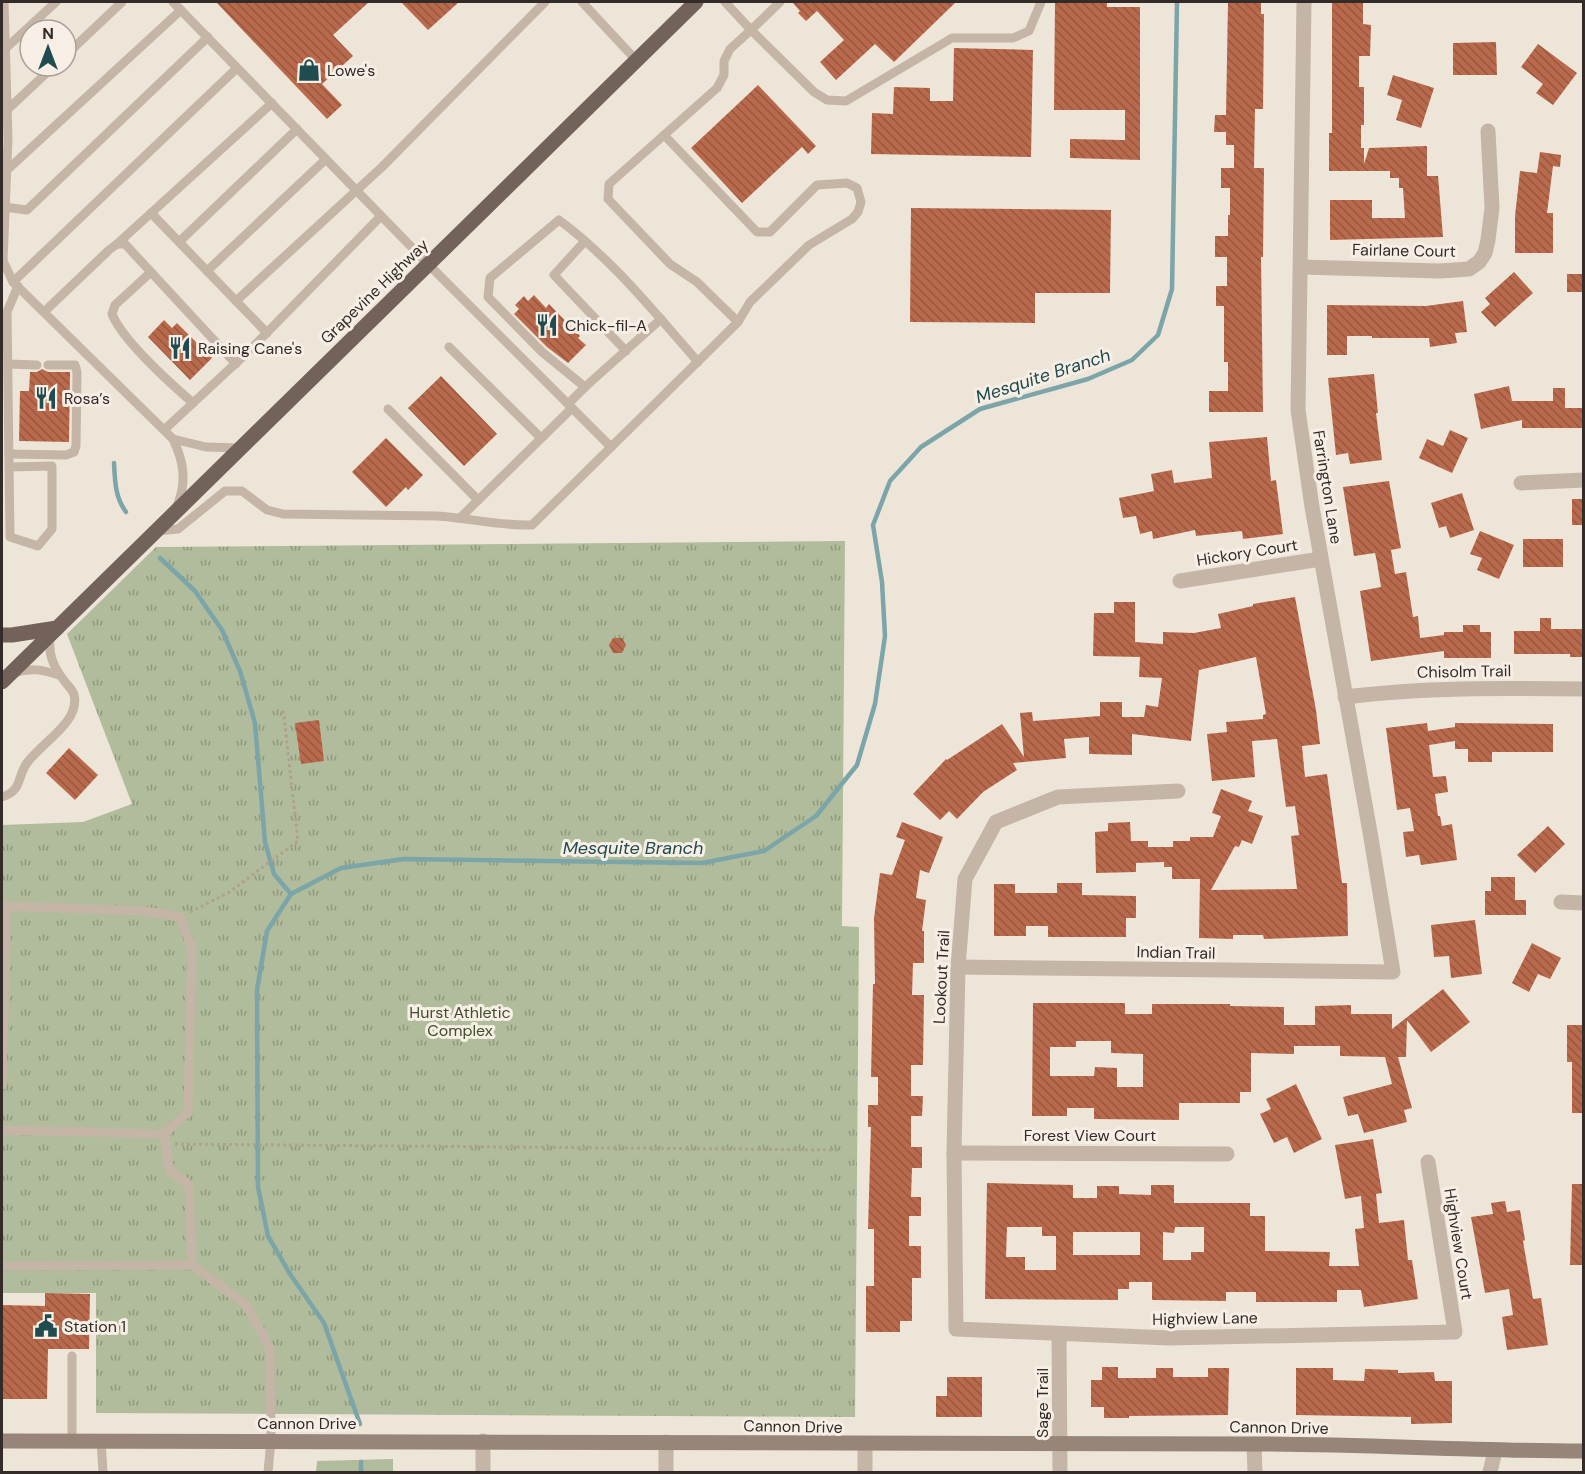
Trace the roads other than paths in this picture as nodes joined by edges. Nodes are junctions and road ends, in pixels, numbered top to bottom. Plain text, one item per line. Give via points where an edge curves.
1 (4, 2) edge
2 (56, 2) edge
3 (122, 2) edge
4 (173, 2) edge
5 (545, 2) edge
6 (582, 2) edge
7 (726, 2) edge
8 (780, 2) edge
9 (1041, 2) edge
10 (1304, 2) edge
11 (687, 4) edge
12 (181, 10) junction
13 (751, 30) junction
14 (208, 37) junction
15 (78, 44) edge
16 (4, 50) edge
17 (636, 60) junction
18 (237, 68) junction
19 (41, 78) edge
20 (272, 103) junction
21 (7, 111) junction
22 (297, 129) junction
23 (1488, 131) dead end
24 (664, 135) junction
25 (326, 159) junction
26 (6, 171) junction
27 (356, 189) junction
28 (4, 207) junction
29 (151, 213) junction
30 (381, 216) junction
31 (585, 241) junction
32 (179, 242) junction
33 (117, 244) junction
34 (428, 264) junction
35 (1301, 267) junction
36 (207, 271) junction
37 (151, 272) junction
38 (15, 284) junction
39 (236, 301) junction
40 (44, 312) junction
41 (661, 320) junction
42 (738, 322) junction
43 (267, 333) junction
44 (449, 347) dead end
45 (626, 351) junction
46 (699, 362) junction
47 (236, 363) junction
48 (8, 364) junction
49 (37, 365) dead end
50 (48, 365) dead end
51 (585, 387) junction
52 (194, 403) junction
53 (570, 406) junction
54 (388, 409) dead end
55 (164, 430) junction
56 (541, 438) junction
57 (173, 439) junction
58 (611, 447) junction
59 (240, 448) junction
60 (5, 450) edge
61 (9, 467) junction
62 (1584, 480) edge
63 (1521, 483) dead end
64 (478, 500) junction
65 (175, 512) junction
66 (460, 517) junction
67 (154, 532) junction
68 (1321, 559) junction
69 (1180, 581) dead end
70 (53, 631) junction
71 (2, 635) edge
72 (60, 676) junction
73 (5, 678) edge
74 (1584, 689) edge
75 (1345, 697) junction
76 (1178, 791) dead end
77 (2, 797) edge
78 (1561, 902) dead end
79 (1584, 903) edge
80 (958, 967) junction
81 (1393, 972) joint
82 (2, 1085) edge
83 (2, 1130) edge
84 (164, 1134) junction
85 (954, 1153) junction
86 (1227, 1154) dead end
87 (1428, 1162) dead end
88 (192, 1265) junction
89 (2, 1266) edge
90 (956, 1329) joint
91 (1455, 1332) joint
92 (1059, 1334) junction
93 (72, 1356) dead end
94 (2, 1441) edge
95 (72, 1441) junction
96 (101, 1441) junction
97 (271, 1441) junction
98 (483, 1441) junction
99 (666, 1442) junction
100 (1254, 1444) junction
101 (865, 1445) junction
102 (1060, 1445) junction
103 (1495, 1451) junction
104 (1584, 1451) edge
105 (103, 1473) edge
106 (268, 1473) edge
107 (483, 1473) edge
108 (666, 1473) edge
109 (865, 1473) edge
110 (1060, 1473) edge
111 (1255, 1473) edge
112 (1490, 1473) edge

1 - 16 lane
2 - 16 lane
3 - 15 lane
4 - 12 lane
5 - 27 lane
6 - 17 lane
7 - 13 lane
8 - 13 lane
9 - 13 lane via 1029,31 1013,38 952,38 846,101 827,100 814,92
10 - 35 street, Farrington Lane
11 - 17 main road, Grapevine Highway
12 - 14 lane
12 - 26 lane
13 - 24 lane via 729,49 717,88
14 - 18 lane
14 - 28 lane via 27,210
16 - 21 lane
17 - 34 main road, Grapevine Highway
18 - 20 lane
18 - 38 lane
19 - 21 lane
20 - 22 lane
20 - 29 lane
21 - 26 lane
22 - 25 lane
22 - 32 lane
23 - 35 street, Fairlane Court via 1492,208 1485,253 1479,262 1469,269 1440,271
24 - 42 lane via 609,184 608,199 670,264 698,282
24 - 42 lane via 757,232 770,232 817,185 847,183 857,188 861,202 852,219 809,245 750,302
25 - 27 lane
25 - 36 lane
26 - 28 lane
27 - 30 lane
27 - 39 lane
28 - 38 lane via 3,261
29 - 32 lane
29 - 33 lane
30 - 34 lane
30 - 43 lane
31 - 41 lane
31 - 45 lane via 554,275
31 - 51 lane via 559,220 490,278 488,297 542,352
32 - 36 lane
33 - 37 lane via 125,244
33 - 40 lane
34 - 53 lane
34 - 59 main road, Grapevine Highway
35 - 68 street, Farrington Lane via 1298,410
36 - 39 lane
37 - 47 lane
37 - 52 lane via 115,305 112,314 146,358
38 - 40 lane
38 - 48 lane via 7,312
39 - 43 lane
40 - 55 lane
41 - 45 lane
41 - 46 lane
42 - 46 lane
43 - 47 lane
44 - 56 lane
45 - 51 lane
46 - 58 lane
47 - 52 lane
48 - 49 lane
48 - 60 lane
50 - 60 lane via 75,366 77,372 74,452 66,455
51 - 53 lane
52 - 55 lane
53 - 56 lane
53 - 58 lane
54 - 64 lane
55 - 57 lane
56 - 64 lane
57 - 59 lane via 206,447
57 - 65 lane via 184,475
58 - 66 lane via 532,525
59 - 65 main road, Grapevine Highway
60 - 61 lane
61 - 61 lane via 10,537 38,546 52,529 52,466
62 - 63 street
64 - 66 lane
65 - 67 main road, Grapevine Highway
66 - 67 lane via 283,514 267,510 242,491 225,491 177,529
67 - 70 main road, Grapevine Highway
68 - 69 street, Hickory Court
68 - 75 street, Farrington Lane
70 - 71 main road
70 - 72 lane via 48,649
70 - 73 main road, Grapevine Highway
72 - 73 lane via 26,669
72 - 77 lane via 74,693 68,721 26,765 19,784
74 - 75 street, Chisolm Trail via 1456,688
75 - 81 street, Farrington Lane
76 - 80 street, Lookout Trail via 1058,797 996,822 964,879
78 - 79 street
80 - 81 street, Indian Trail
80 - 85 street, Lookout Trail
82 - 84 lane via 7,906 146,911 180,917 192,948 188,1112
83 - 84 lane
84 - 88 lane via 170,1172 189,1184
85 - 86 street, Forest View Court
85 - 90 street, Lookout Trail
87 - 91 street, Highview Court
88 - 89 lane
88 - 97 lane via 246,1305 270,1348
90 - 92 street, Highview Lane
91 - 92 street, Highview Lane via 1169,1338
92 - 102 street, Sage Trail
93 - 95 lane
94 - 95 street, Cannon Drive
95 - 96 street, Cannon Drive
96 - 97 street, Cannon Drive
96 - 105 lane
97 - 98 street, Cannon Drive
97 - 106 lane
98 - 99 street, Cannon Drive
98 - 107 street
99 - 101 street, Cannon Drive
99 - 108 street
100 - 102 street, Cannon Drive
100 - 103 street, Cannon Drive
100 - 111 street
101 - 102 street, Cannon Drive
101 - 109 street
102 - 110 street, Sage Trail
103 - 104 street, Cannon Drive
103 - 112 street

